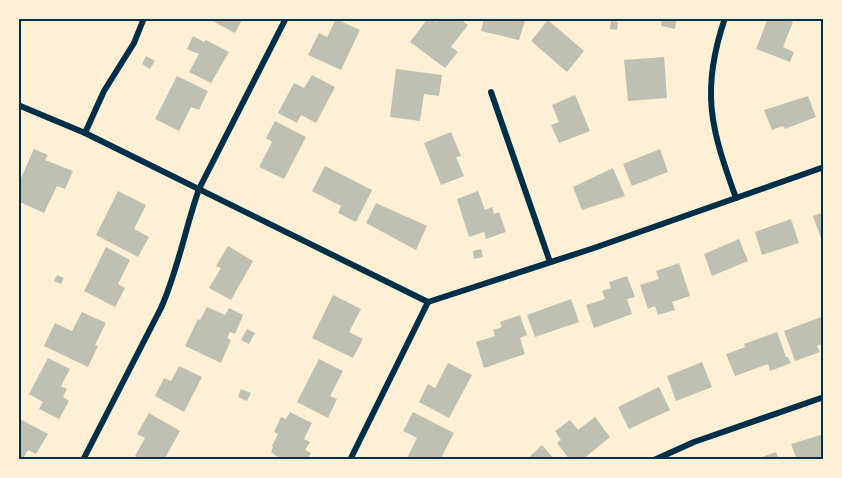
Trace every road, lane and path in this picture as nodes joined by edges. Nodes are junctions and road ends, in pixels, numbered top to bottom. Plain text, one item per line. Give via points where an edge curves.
1 (144, 18) edge
2 (286, 18) edge
3 (725, 18) edge
4 (491, 93) dead end
5 (18, 105) edge
6 (85, 133) junction
7 (824, 167) edge
8 (199, 189) junction
9 (736, 198) junction
10 (550, 262) junction
11 (428, 302) junction
12 (824, 397) edge
13 (83, 460) edge
14 (350, 460) edge
15 (654, 460) edge

1 - 6 street
2 - 8 street
3 - 9 street via 711,78 711,115
4 - 10 street
5 - 6 street
6 - 8 street
7 - 9 street
8 - 11 street
8 - 13 street via 170,288
9 - 10 street
10 - 11 street
11 - 14 street
12 - 15 street

